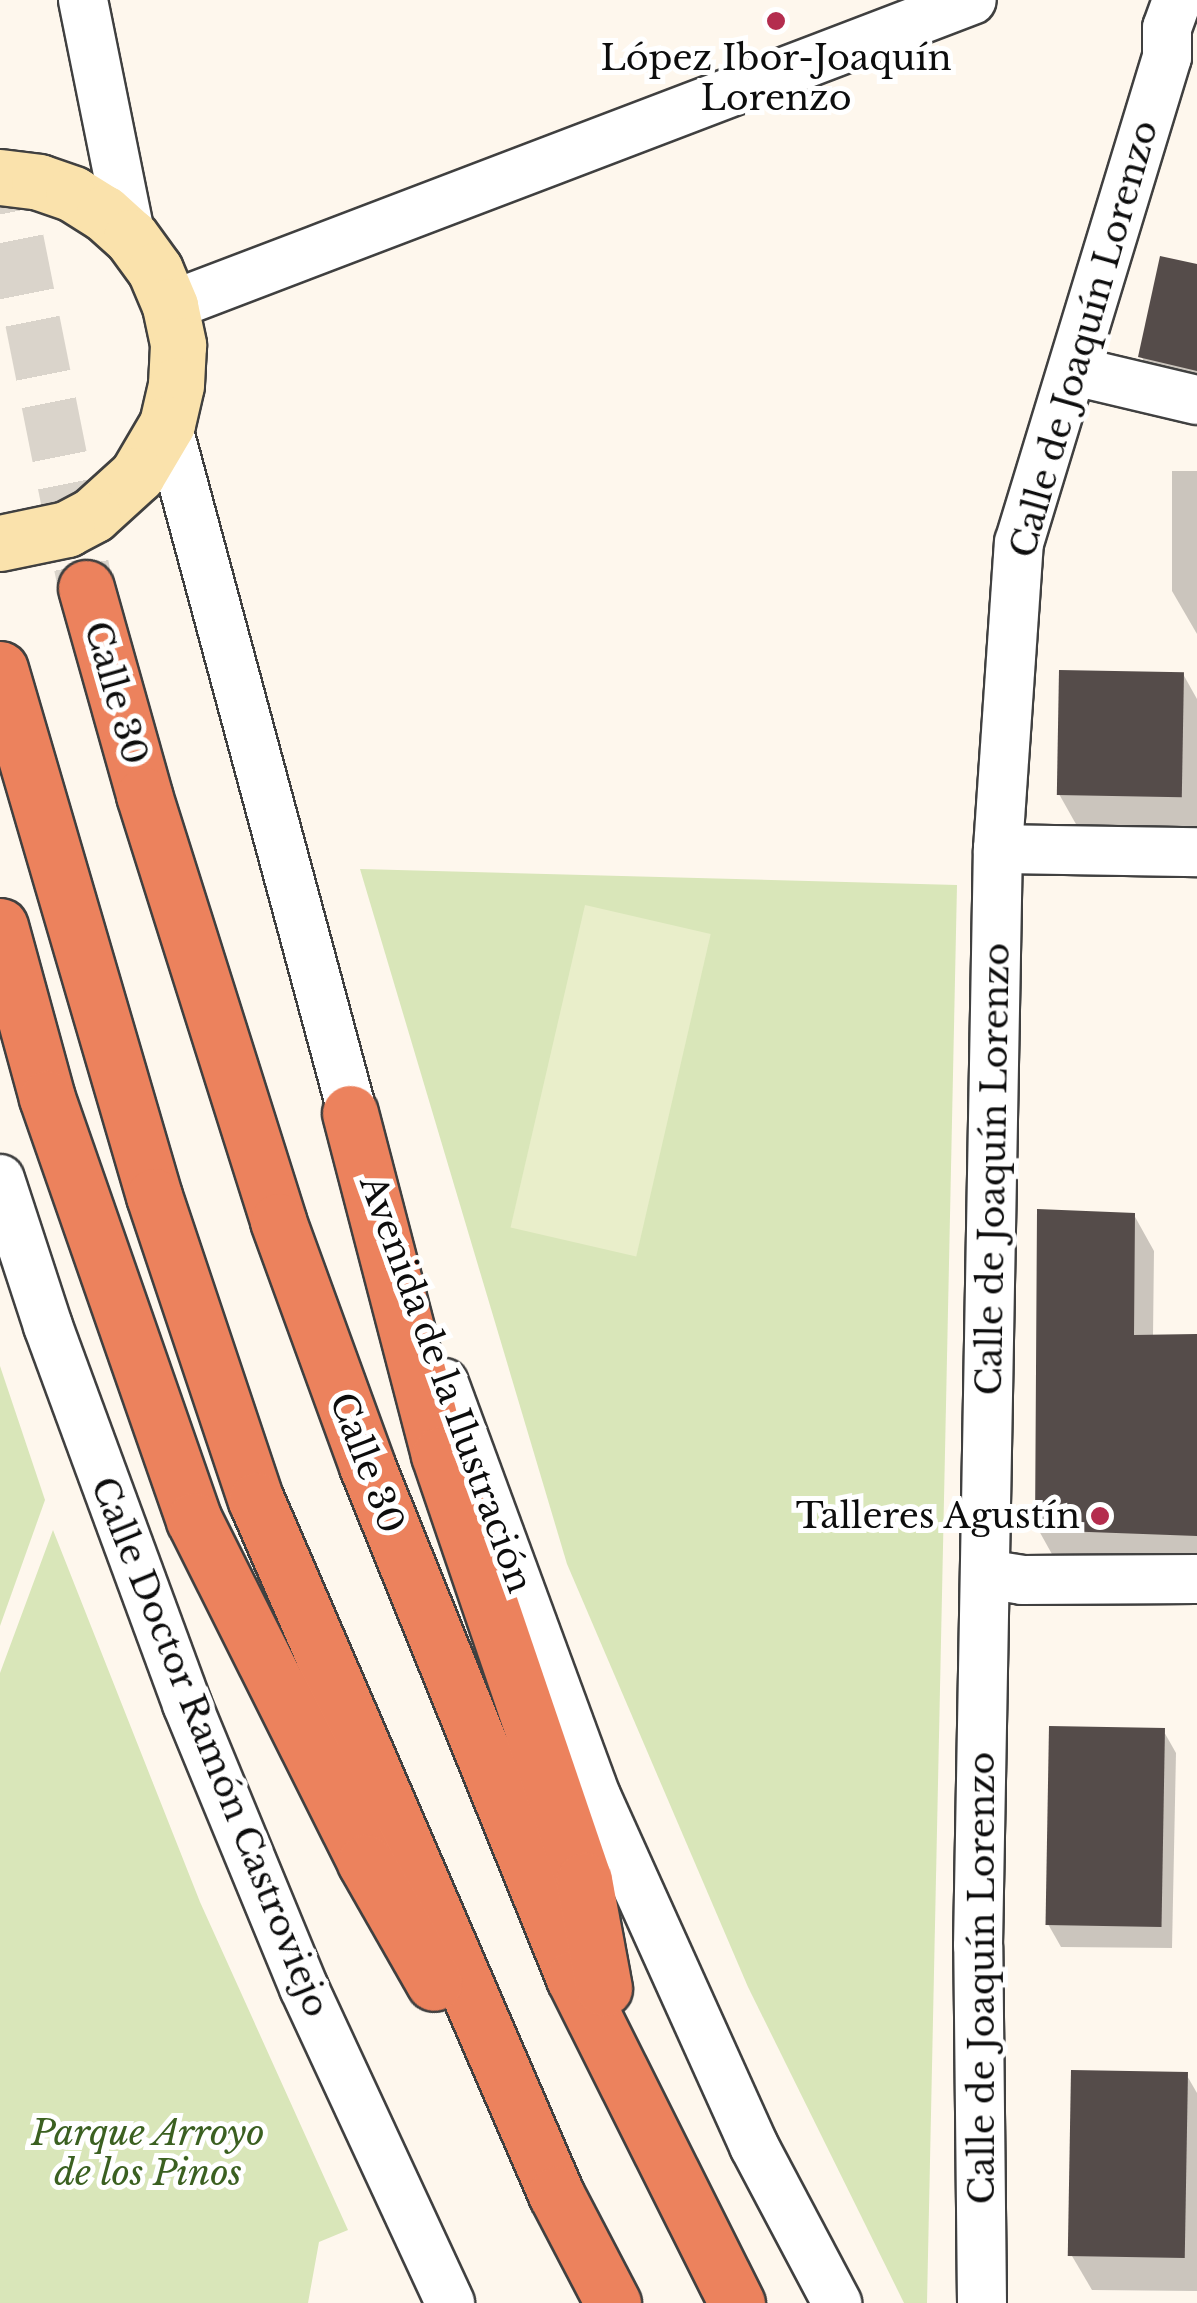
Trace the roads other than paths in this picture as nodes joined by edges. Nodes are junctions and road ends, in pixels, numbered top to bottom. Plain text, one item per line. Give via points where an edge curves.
1 (83, 0) edge
2 (972, 0) edge
3 (1177, 0) edge
4 (1182, 46) edge
5 (0, 177) edge
6 (131, 238) junction
7 (170, 306) junction
8 (1074, 371) junction
9 (1197, 400) edge
10 (167, 424) junction
11 (0, 543) edge
12 (86, 588) tunnel mouth
13 (0, 668) edge
14 (998, 849) junction
15 (1197, 852) edge
16 (0, 926) edge
17 (350, 1114) junction
18 (0, 1179) edge
19 (985, 1574) junction
20 (1197, 1579) edge
21 (618, 2070) junction
22 (556, 2194) junction
23 (450, 2303) edge
24 (613, 2303) edge
25 (737, 2303) edge
26 (837, 2303) edge
27 (982, 2303) edge

1 - 6 street
2 - 7 street
3 - 4 street, Calle de Joaquín Lorenzo via 1167,28
4 - 8 street, Calle de Joaquín Lorenzo
5 - 6 main road via 73,194
6 - 7 main road
7 - 10 main road via 178,345
8 - 9 street
8 - 14 street, Calle de Joaquín Lorenzo via 1019,543
10 - 11 main road via 137,475 94,515 38,538
10 - 17 street, Avenida de la Ilustración
12 - 21 highway, Calle 30 via 278,1222 366,1466 574,1978
13 - 22 highway via 154,1196 256,1500
14 - 15 street
14 - 19 street, Calle de Joaquín Lorenzo
16 - 22 highway via 46,1098 194,1520 365,1862
17 - 21 highway via 438,1455 584,1880
17 - 26 street, Avenida de la Ilustración via 597,1798 754,2146
18 - 23 street, Calle Doctor Ramón Castroviejo via 187,1704 304,1988
19 - 20 street via 1022,1580
19 - 27 street, Calle de Joaquín Lorenzo via 978,1946
21 - 25 highway, Calle 30
22 - 24 highway

